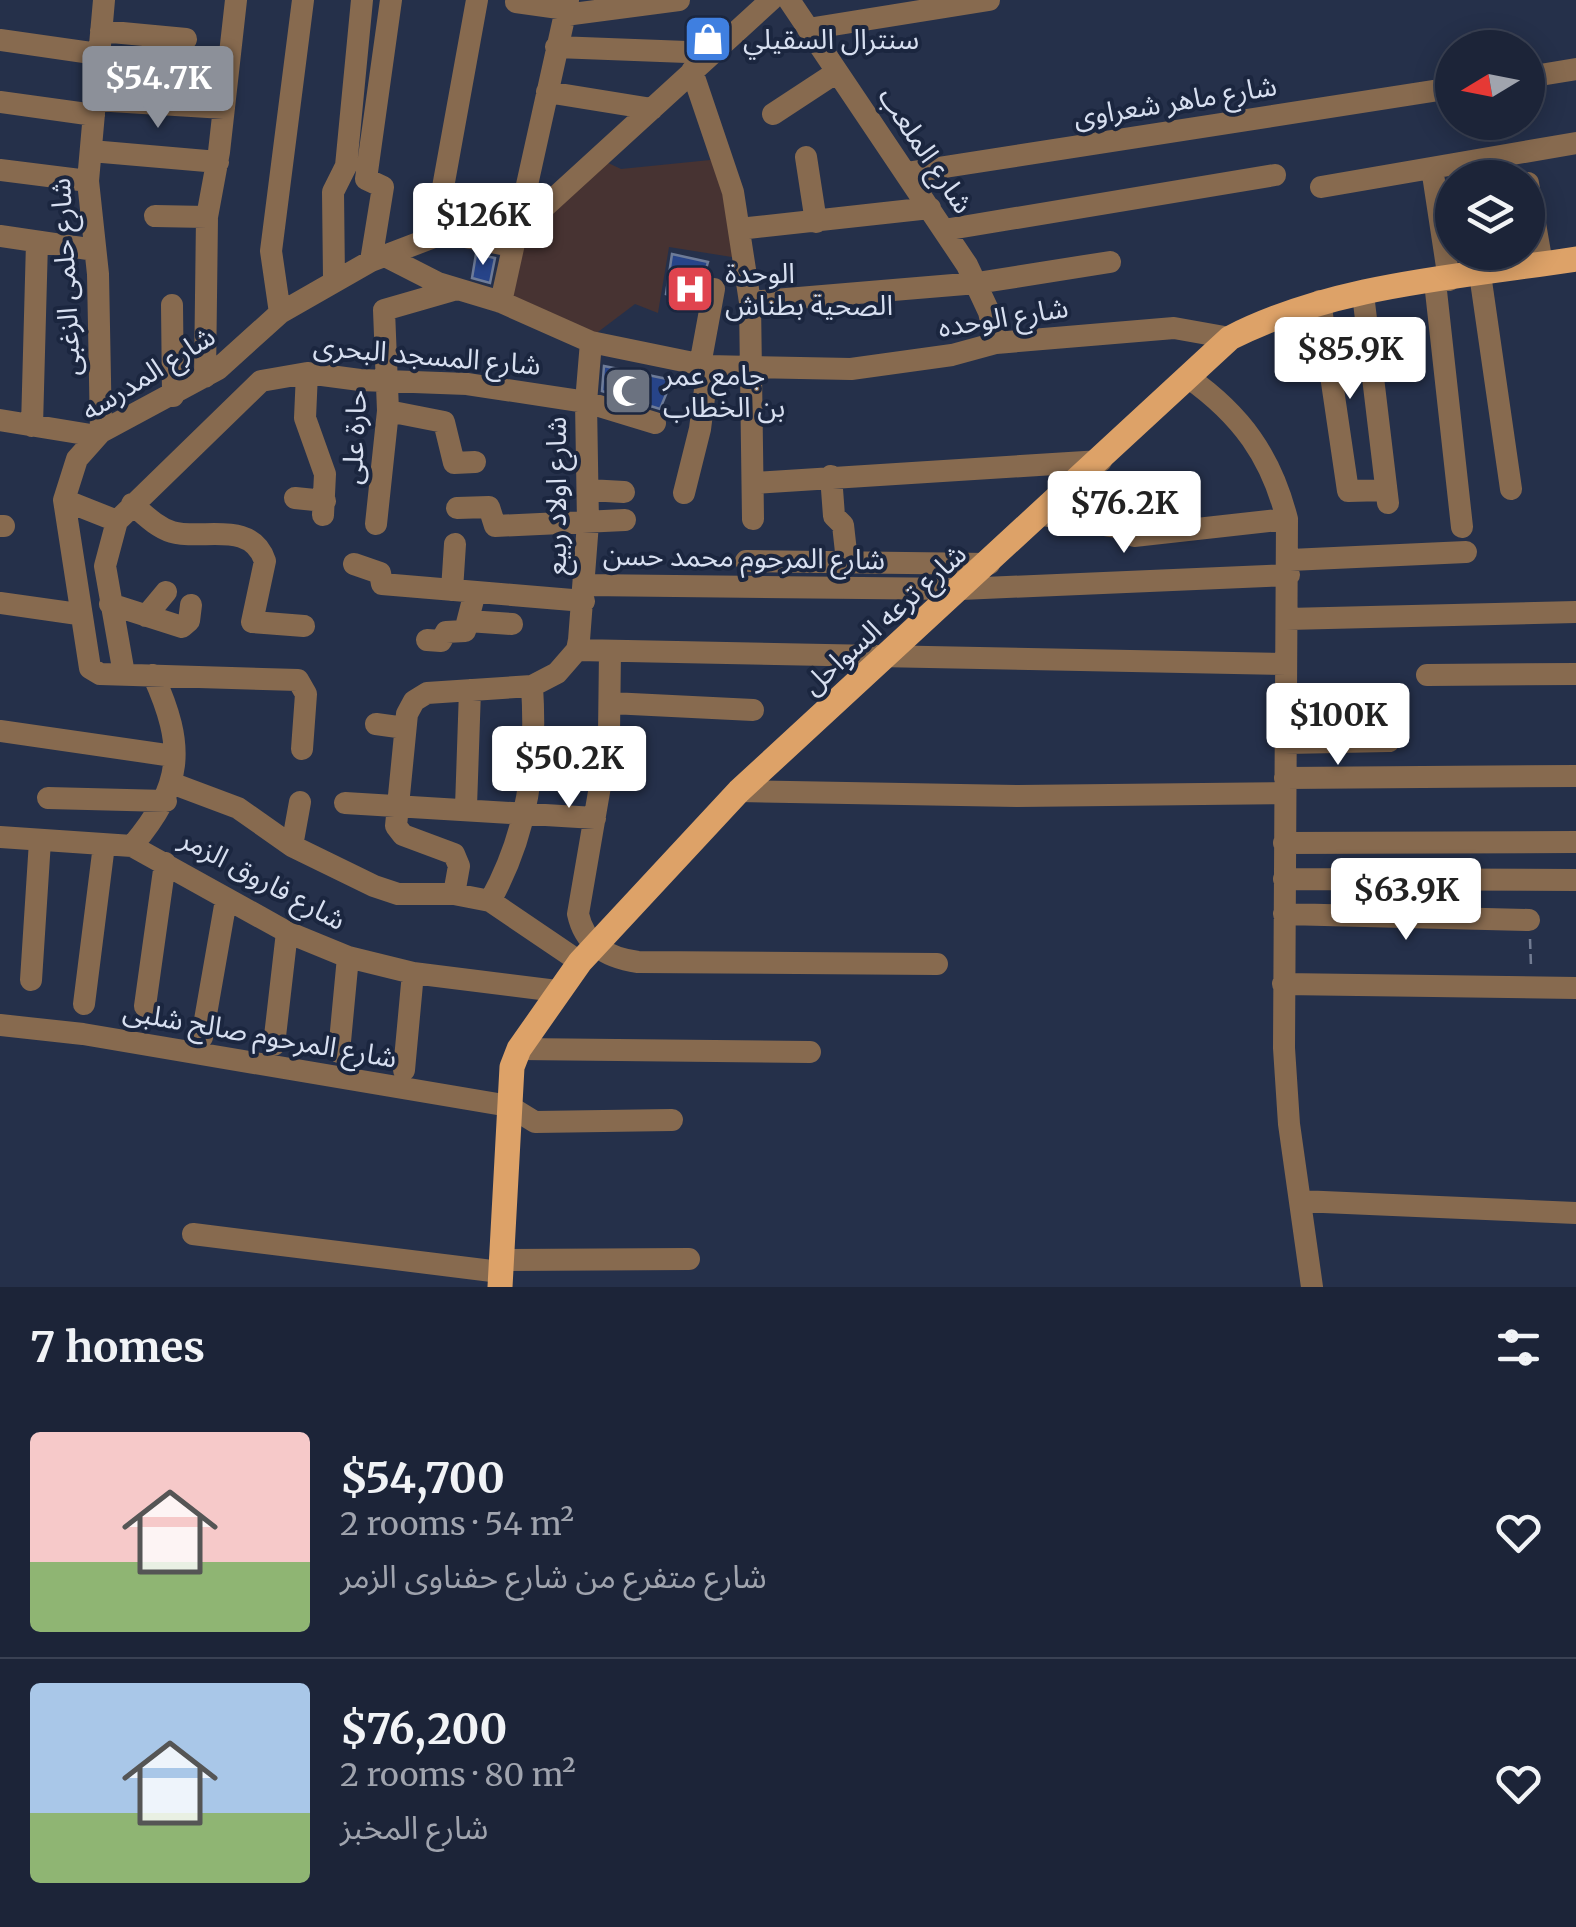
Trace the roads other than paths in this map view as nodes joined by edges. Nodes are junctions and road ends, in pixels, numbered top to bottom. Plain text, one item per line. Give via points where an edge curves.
1 (104, 0) edge
2 (236, 0) edge
3 (303, 0) edge
4 (362, 0) edge
5 (391, 0) edge
6 (477, 0) edge
7 (679, 0) edge
8 (771, 0) edge
9 (788, 0) edge
10 (989, 0) edge
11 (516, 2) dead end
12 (566, 8) edge
13 (808, 29) junction
14 (186, 39) dead end
15 (0, 40) edge
16 (100, 42) junction
17 (556, 48) junction
18 (713, 53) junction
19 (1576, 69) edge
20 (692, 71) junction
21 (837, 72) junction
22 (1545, 74) edge
23 (1435, 91) edge
24 (547, 92) junction
25 (0, 102) edge
26 (94, 108) junction
27 (224, 108) junction
28 (652, 109) junction
29 (773, 114) dead end
30 (1576, 142) edge
31 (91, 151) junction
32 (1522, 152) junction
33 (806, 157) dead end
34 (1498, 160) edge
35 (1523, 160) edge
36 (218, 162) junction
37 (1432, 168) junction
38 (1435, 168) edge
39 (0, 170) edge
40 (906, 174) junction
41 (1275, 175) dead end
42 (88, 181) junction
43 (1321, 187) dead end
44 (930, 208) junction
45 (155, 216) dead end
46 (207, 218) junction
47 (816, 222) junction
48 (739, 229) junction
49 (944, 230) junction
50 (0, 236) edge
51 (434, 237) junction
52 (514, 240) junction
53 (37, 242) junction
54 (94, 250) junction
55 (378, 259) junction
56 (1576, 259) edge
57 (1110, 262) dead end
58 (1545, 264) edge
59 (1476, 270) edge
60 (1485, 270) edge
61 (334, 278) junction
62 (1442, 281) junction
63 (977, 283) junction
64 (457, 289) junction
65 (714, 289) dead end
66 (1363, 294) junction
67 (1320, 300) junction
68 (501, 302) junction
69 (750, 302) junction
70 (172, 304) dead end
71 (280, 313) junction
72 (1230, 338) junction
73 (590, 342) junction
74 (996, 342) junction
75 (704, 365) junction
76 (752, 368) junction
77 (307, 373) junction
78 (205, 377) junction
79 (1189, 378) junction
80 (387, 382) junction
81 (173, 396) junction
82 (586, 402) junction
83 (388, 411) junction
84 (0, 420) edge
85 (655, 423) dead end
86 (32, 426) junction
87 (99, 434) junction
88 (464, 451) dead end
89 (1101, 461) junction
90 (831, 476) junction
91 (753, 483) junction
92 (588, 490) junction
93 (1512, 490) dead end
94 (624, 492) dead end
95 (684, 493) dead end
96 (295, 498) dead end
97 (64, 500) junction
98 (457, 508) dead end
99 (124, 513) junction
100 (1042, 515) junction
101 (753, 519) dead end
102 (1287, 519) junction
103 (625, 520) dead end
104 (588, 523) junction
105 (376, 524) dead end
106 (1462, 527) dead end
107 (456, 544) dead end
108 (1466, 552) dead end
109 (746, 561) dead end
110 (847, 561) junction
111 (354, 564) dead end
112 (989, 564) junction
113 (1289, 568) junction
114 (961, 589) junction
115 (464, 591) junction
116 (166, 592) dead end
117 (585, 593) junction
118 (0, 603) edge
119 (110, 604) junction
120 (190, 605) dead end
121 (1576, 612) edge
122 (78, 614) junction
123 (146, 616) junction
124 (1287, 619) junction
125 (468, 621) junction
126 (512, 624) dead end
127 (304, 626) dead end
128 (427, 640) dead end
129 (577, 650) junction
130 (610, 651) junction
131 (887, 655) junction
132 (1286, 664) junction
133 (124, 674) junction
134 (1576, 674) edge
135 (154, 675) junction
136 (1427, 675) dead end
137 (532, 686) junction
138 (470, 690) junction
139 (611, 703) junction
140 (753, 710) dead end
141 (376, 724) dead end
142 (405, 728) junction
143 (0, 732) edge
144 (1389, 741) dead end
145 (1286, 743) junction
146 (302, 748) dead end
147 (173, 756) junction
148 (1576, 776) edge
149 (1285, 785) junction
150 (739, 791) junction
151 (170, 792) junction
152 (48, 798) dead end
153 (300, 802) dead end
154 (344, 802) dead end
155 (395, 804) junction
156 (466, 808) junction
157 (526, 812) junction
158 (595, 818) junction
159 (0, 838) edge
160 (40, 840) junction
161 (1576, 842) edge
162 (1284, 843) junction
163 (104, 846) junction
164 (132, 846) junction
165 (292, 846) junction
166 (166, 863) junction
167 (1284, 879) junction
168 (1576, 880) edge
169 (454, 894) junction
170 (226, 900) junction
171 (490, 901) junction
172 (1284, 914) junction
173 (1529, 920) dead end
174 (287, 932) junction
175 (588, 954) junction
176 (348, 957) junction
177 (938, 964) dead end
178 (413, 973) junction
179 (32, 980) dead end
180 (1283, 984) junction
181 (1576, 988) edge
182 (557, 991) junction
183 (84, 1004) dead end
184 (145, 1006) dead end
185 (0, 1025) edge
186 (202, 1037) dead end
187 (274, 1045) dead end
188 (519, 1049) junction
189 (339, 1052) dead end
190 (810, 1052) dead end
191 (404, 1070) dead end
192 (509, 1106) junction
193 (672, 1120) dead end
194 (1300, 1201) junction
195 (1576, 1213) edge
196 (193, 1234) dead end
197 (689, 1259) dead end
198 (500, 1273) edge
199 (1312, 1287) edge

1 - 16 street, شارع حلمى الزغبى
2 - 27 street
3 - 71 street via 272,251
4 - 61 street via 346,166 333,192
5 - 55 street via 366,179 383,188
6 - 51 street
7 - 12 street
8 - 18 street
9 - 13 street, شارع الملعب
10 - 13 street
11 - 12 street
12 - 17 street
13 - 21 street, شارع الملعب
14 - 16 street
15 - 16 street
16 - 26 street, شارع حلمى الزغبى
17 - 18 street
17 - 24 street
18 - 20 street
19 - 22 street
20 - 28 street
20 - 48 street via 722,152
21 - 29 street
21 - 40 street, شارع الملعب
23 - 40 street, شارع ماهر شعراوى
24 - 28 street
24 - 52 street
25 - 26 street
26 - 27 street
26 - 31 street, شارع حلمى الزغبى
27 - 36 street
28 - 52 street
30 - 32 street
31 - 36 street
31 - 42 street, شارع حلمى الزغبى
32 - 34 street
32 - 35 street
33 - 47 street
36 - 46 street
37 - 38 street
37 - 43 street
37 - 62 street
39 - 42 street
40 - 44 street, شارع الملعب
41 - 49 street
42 - 54 street, شارع حلمى الزغبى
44 - 47 street
44 - 49 street, شارع الملعب
45 - 46 street
46 - 78 street
47 - 48 street
48 - 69 street
49 - 63 street, شارع الملعب
50 - 53 street
51 - 52 street
51 - 55 street, شارع المدرسه
52 - 68 street
53 - 54 street
53 - 86 street
54 - 87 street, شارع حلمى الزغبى
55 - 61 street, شارع المدرسه
55 - 64 street, شارع الوحده
56 - 58 main road, شارع ترعه السواحل
57 - 63 street
59 - 62 main road, شارع ترعه السواحل
60 - 93 street
61 - 71 street, شارع المدرسه
62 - 66 main road, شارع ترعه السواحل
62 - 106 street
63 - 69 street
63 - 74 street, شارع الملعب
64 - 68 street, شارع الوحده
64 - 80 street, حارة على via 384,310
65 - 75 street
66 - 67 main road, شارع ترعه السواحل
66 - 67 street via 1388,497 1348,492
67 - 72 main road, شارع ترعه السواحل
68 - 73 street, شارع الوحده
69 - 76 street
70 - 81 street
71 - 78 street, شارع المدرسه
72 - 74 street, شارع الوحده via 1174,328
72 - 79 main road, شارع ترعه السواحل
73 - 75 street, شارع الوحده
73 - 82 street, شارع اولاد ربيع
74 - 76 street, شارع الوحده via 902,364
75 - 76 street, شارع الوحده
75 - 95 street via 700,430
76 - 91 street
77 - 80 street, شارع المسجد البحرى
77 - 96 street via 305,418 322,460 324,508
77 - 99 street, شارع المسجد البحرى via 261,381
78 - 81 street, شارع المدرسه
79 - 89 main road, شارع ترعه السواحل
79 - 102 street via 1243,424 1278,484
80 - 82 street, شارع المسجد البحرى via 468,384
80 - 83 street, حارة على
81 - 87 street, شارع المدرسه
82 - 85 street, شارع المسجد البحرى
82 - 92 street, شارع اولاد ربيع
83 - 88 street via 444,422
83 - 105 street, حارة على
84 - 86 street
86 - 87 street
87 - 97 street, شارع المدرسه via 78,459
89 - 90 street
89 - 100 main road, شارع ترعه السواحل
90 - 91 street
90 - 110 street
91 - 101 street
92 - 94 street
92 - 104 street, شارع اولاد ربيع
97 - 99 street
97 - 122 street, شارع المدرسه
98 - 104 street via 489,507 495,526
99 - 119 street via 105,566
99 - 127 street via 170,531 245,528 265,561 252,622
100 - 102 street via 1134,536
100 - 112 main road, شارع ترعه السواحل
102 - 113 street
103 - 104 street
104 - 117 street, شارع اولاد ربيع
107 - 115 street
108 - 113 street, شارع المرحوم محمد حسن
109 - 110 street
110 - 112 street
111 - 115 street, شارع المرحوم محمد حسن via 380,573 382,584
112 - 114 main road, شارع ترعه السواحل
113 - 114 street, شارع المرحوم محمد حسن
113 - 124 street
114 - 117 street, شارع المرحوم محمد حسن
114 - 131 main road, شارع ترعه السواحل
115 - 117 street, شارع المرحوم محمد حسن
115 - 125 street
116 - 123 street
117 - 129 street, شارع اولاد ربيع
118 - 122 street
119 - 123 street
119 - 133 street
120 - 123 street via 182,627
121 - 124 street
122 - 133 street, شارع المدرسه via 86,661 100,674
124 - 132 street
125 - 126 street
125 - 128 street via 464,632 446,632 442,642
129 - 130 street
129 - 137 street via 558,673
130 - 131 street
130 - 139 street
131 - 132 street
131 - 150 main road, شارع ترعه السواحل
132 - 145 street
133 - 135 street
134 - 136 street
135 - 146 street via 298,680 306,694
135 - 147 street via 169,710
137 - 138 street
137 - 157 street via 533,771
138 - 142 street via 426,693 414,701
138 - 156 street
139 - 140 street
139 - 158 street
141 - 142 street
142 - 155 street
143 - 147 street
144 - 145 street
145 - 149 street
147 - 151 street
148 - 149 street
149 - 150 street via 1017,796
149 - 162 street
150 - 175 main road, شارع ترعه السواحل
151 - 152 street
151 - 164 street
151 - 165 street via 238,808
153 - 165 street
154 - 155 street
155 - 156 street
155 - 169 street via 399,831 449,850 458,860
156 - 157 street
157 - 158 street
157 - 171 street
158 - 175 street via 578,914
159 - 160 street, شارع فاروق الزمر
160 - 163 street, شارع فاروق الزمر
160 - 179 street
161 - 162 street
162 - 167 street
163 - 164 street, شارع فاروق الزمر
163 - 183 street
164 - 166 street, شارع فاروق الزمر
165 - 169 street via 374,886 413,896
166 - 170 street, شارع فاروق الزمر
166 - 184 street
167 - 168 street
167 - 172 street
169 - 171 street
170 - 174 street, شارع فاروق الزمر
170 - 186 street
171 - 175 street
172 - 173 street
172 - 180 street
174 - 176 street, شارع فاروق الزمر
174 - 187 street
175 - 177 street via 638,962
175 - 182 main road, شارع ترعه السواحل
176 - 178 street, شارع فاروق الزمر
176 - 189 street
178 - 182 street, شارع فاروق الزمر
178 - 191 street
180 - 181 street
180 - 194 street
182 - 188 main road, شارع ترعه السواحل
185 - 192 street, شارع المرحوم صالح شلبى
188 - 190 street
188 - 192 main road, شارع ترعه السواحل
192 - 193 street, شارع المرحوم صالح شلبى via 535,1122
192 - 198 main road, شارع ترعه السواحل
194 - 195 street
194 - 199 street
196 - 198 street
197 - 198 street

